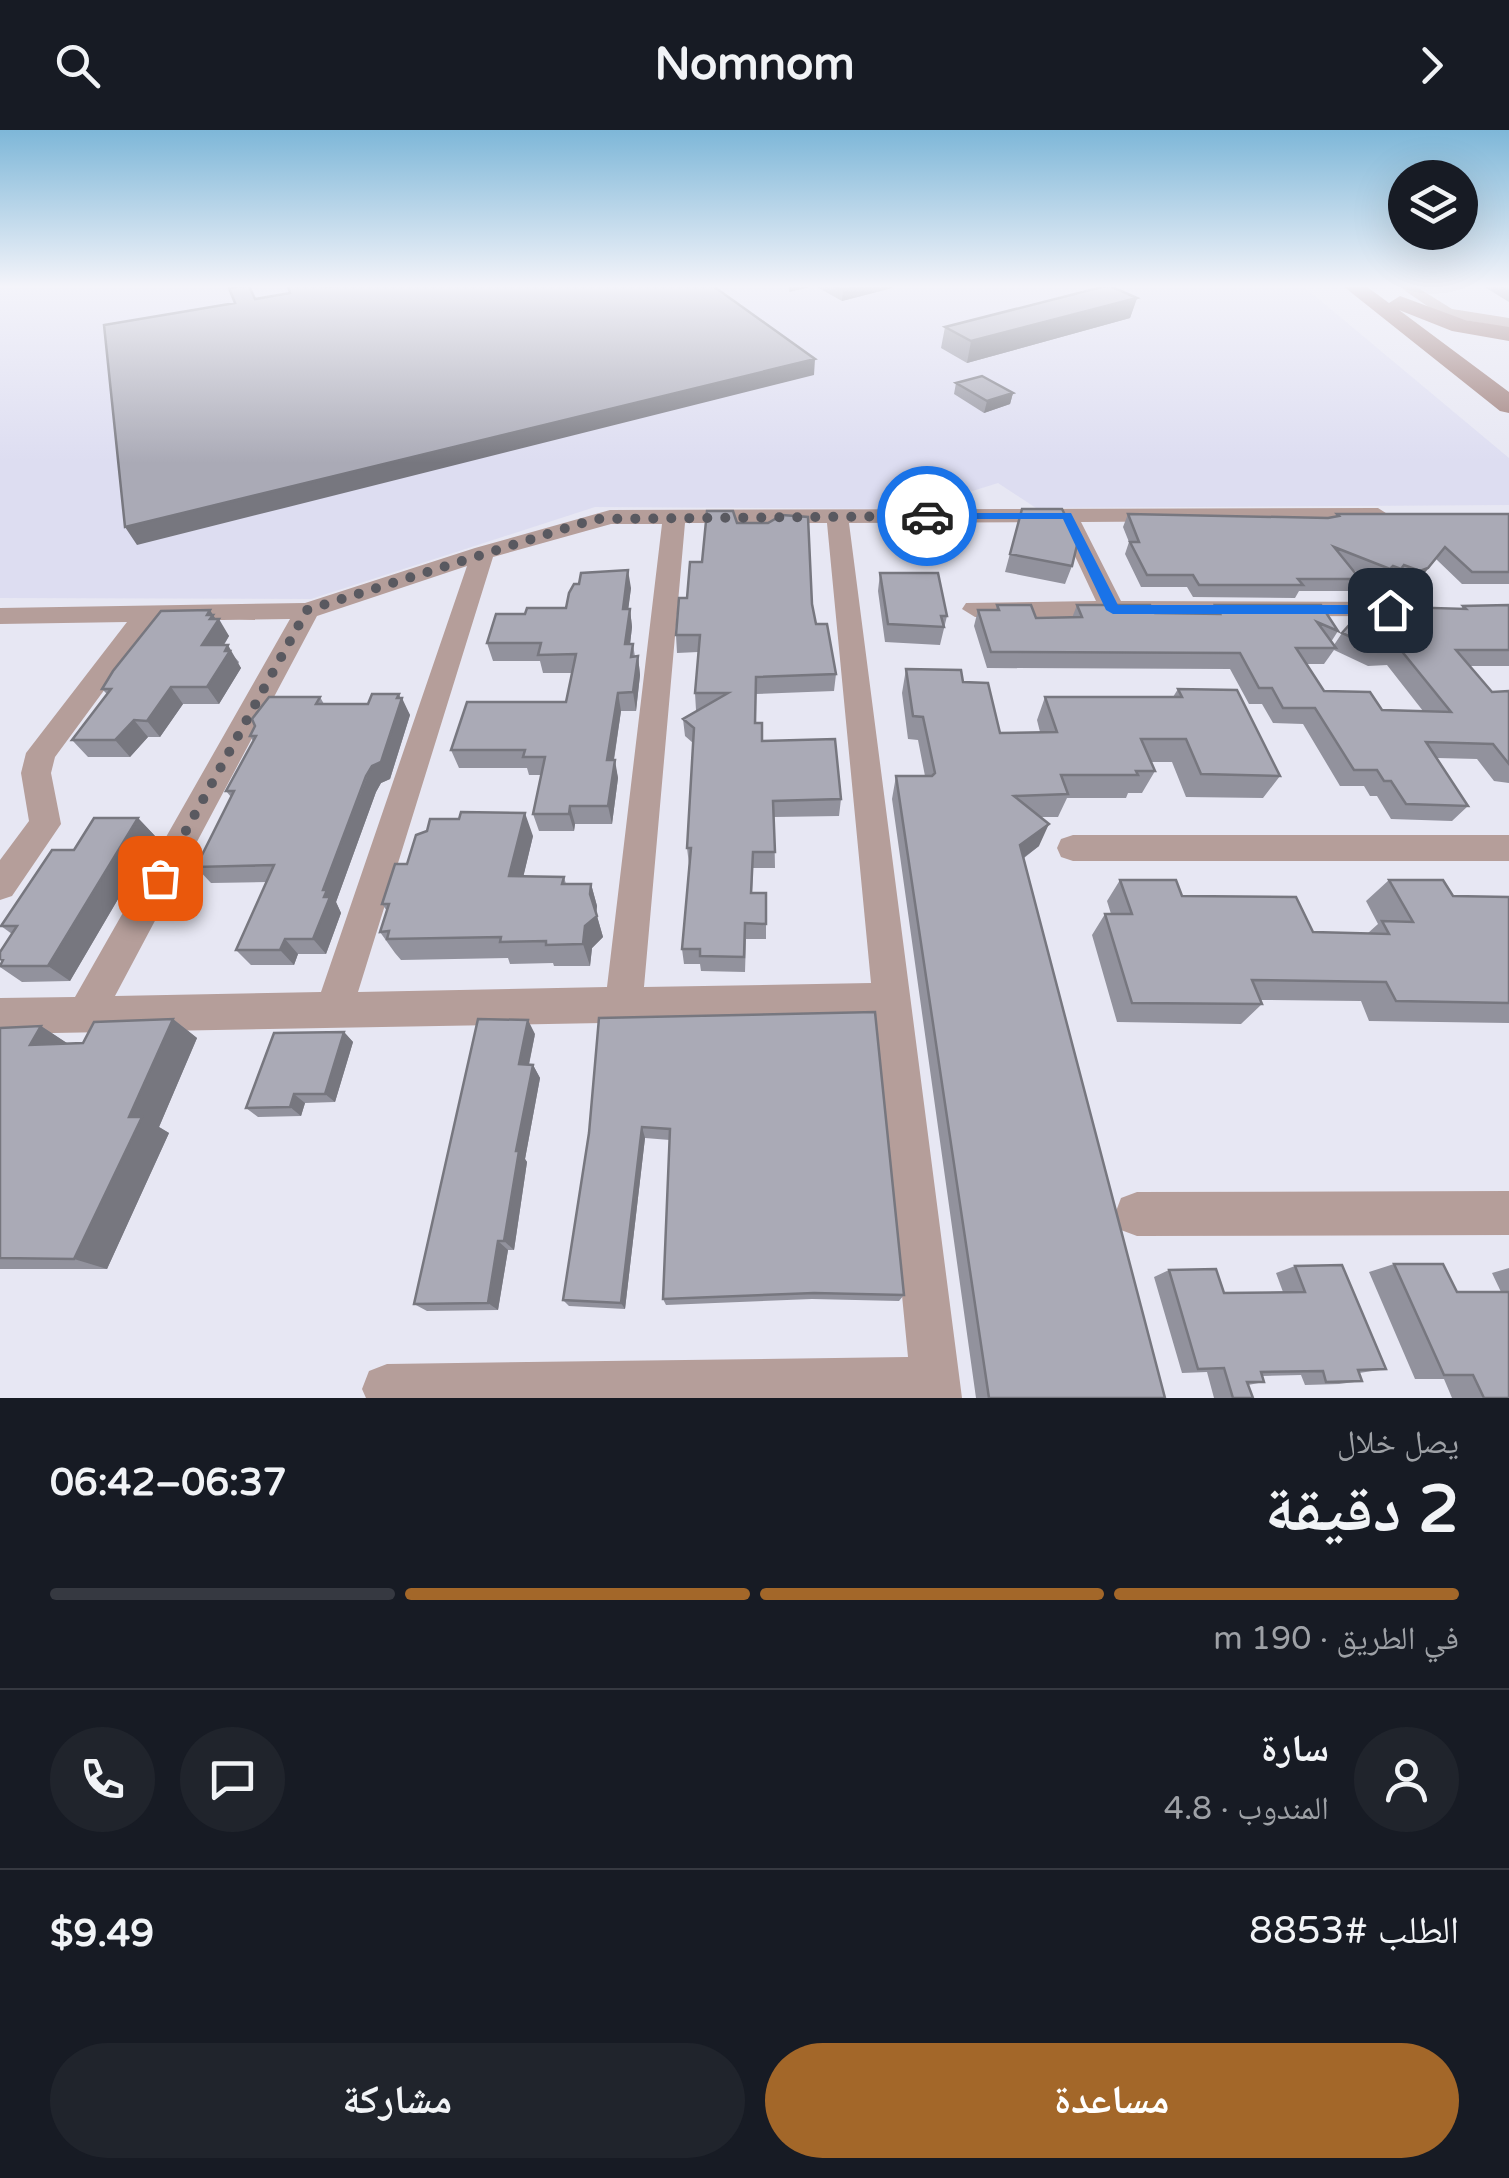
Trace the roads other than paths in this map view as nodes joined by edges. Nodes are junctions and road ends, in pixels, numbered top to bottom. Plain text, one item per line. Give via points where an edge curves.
1 (1443, 345) edge
2 (1502, 345) edge
3 (1508, 391) edge
4 (1394, 515) edge
5 (836, 516) junction
6 (1067, 516) junction
7 (674, 517) junction
8 (483, 553) junction
9 (975, 609) edge
10 (307, 610) junction
11 (1113, 610) junction
12 (1430, 610) edge
13 (146, 614) junction
14 (0, 616) edge
15 (1073, 848) dead end
16 (1509, 848) edge
17 (0, 886) edge
18 (890, 1000) junction
19 (624, 1004) junction
20 (334, 1008) junction
21 (87, 1012) junction
22 (0, 1016) edge
23 (1509, 1213) edge
24 (1137, 1214) dead end
25 (387, 1389) dead end
26 (936, 1390) edge

1 - 3 main road
2 - 3 main road
4 - 6 street
5 - 6 street
5 - 7 street
5 - 18 street
6 - 11 street
7 - 8 street via 595,519
7 - 19 street
8 - 10 street
8 - 20 street
9 - 11 street
10 - 13 street
10 - 21 street
11 - 12 street
13 - 14 street
13 - 17 street via 42,753 34,776 45,824
15 - 16 street
18 - 19 street
18 - 26 street
19 - 20 street
20 - 21 street
21 - 22 street
23 - 24 street
25 - 26 street

